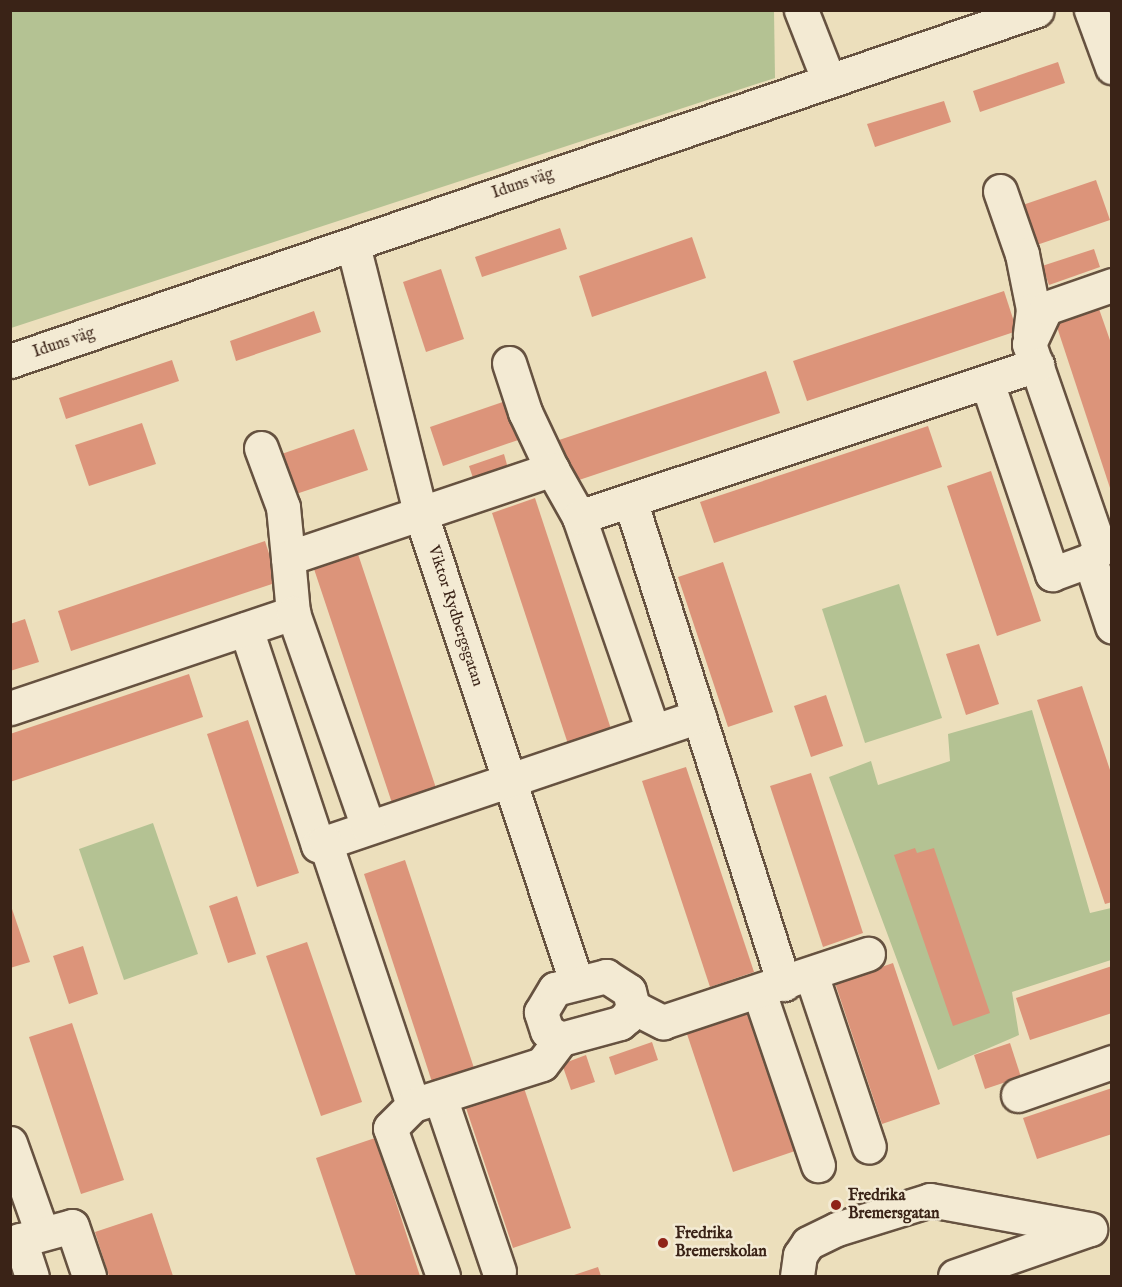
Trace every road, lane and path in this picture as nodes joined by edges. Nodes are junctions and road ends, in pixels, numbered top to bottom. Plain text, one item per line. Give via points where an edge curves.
1 (801, 10) edge
2 (1037, 10) edge
3 (1091, 10) edge
4 (1112, 67) edge
5 (828, 79) junction
6 (1000, 191) dead end
7 (353, 245) junction
8 (1112, 285) edge
9 (1033, 355) junction
10 (10, 361) edge
11 (509, 363) dead end
12 (987, 382) junction
13 (261, 448) dead end
14 (552, 469) junction
15 (630, 500) junction
16 (421, 515) junction
17 (579, 517) junction
18 (1101, 551) edge
19 (288, 558) junction
20 (293, 613) junction
21 (1112, 626) edge
22 (246, 629) junction
23 (10, 708) edge
24 (699, 716) junction
25 (653, 731) junction
26 (509, 780) junction
27 (368, 827) junction
28 (325, 842) junction
29 (868, 954) dead end
30 (576, 981) junction
31 (785, 983) junction
32 (633, 1007) junction
33 (561, 1039) junction
34 (1112, 1062) edge
35 (1018, 1095) dead end
36 (426, 1101) junction
37 (10, 1143) edge
38 (869, 1147) dead end
39 (818, 1165) dead end
40 (1101, 1225) edge
41 (24, 1239) edge
42 (500, 1271) dead end
43 (32, 1276) edge
44 (89, 1276) edge
45 (443, 1276) edge
46 (797, 1276) edge
47 (955, 1276) edge

1 - 5 street
2 - 5 street, Iduns väg
3 - 4 street
5 - 7 street, Iduns väg
6 - 9 street via 1022,254 1031,298
7 - 10 street, Iduns väg
7 - 16 street, Viktor Rydbergsgatan
8 - 9 street via 1046,308
9 - 12 street
9 - 18 street
11 - 14 street via 525,412
12 - 15 street
12 - 18 street via 1052,574
13 - 19 street via 282,507
14 - 16 street
14 - 17 street
15 - 17 street
15 - 24 street
16 - 19 street
16 - 26 street, Viktor Rydbergsgatan
17 - 25 street
18 - 21 street
19 - 20 street
20 - 22 street
20 - 27 street
22 - 23 street
22 - 28 street via 318,845
24 - 25 street
24 - 31 street
25 - 26 street
26 - 27 street
26 - 30 street, Viktor Rydbergsgatan
27 - 28 street
28 - 36 street
29 - 31 street
30 - 32 street via 614,978 628,991
30 - 33 street via 555,989 541,1012 547,1031
31 - 32 street via 663,1022
31 - 38 street
31 - 39 street
32 - 33 street via 620,1023
33 - 36 street via 542,1064
34 - 35 street
36 - 42 street
36 - 45 street via 390,1128
37 - 41 street
40 - 46 street via 930,1200 837,1229 808,1243 800,1255
40 - 47 street
41 - 43 street
41 - 44 street via 72,1226

